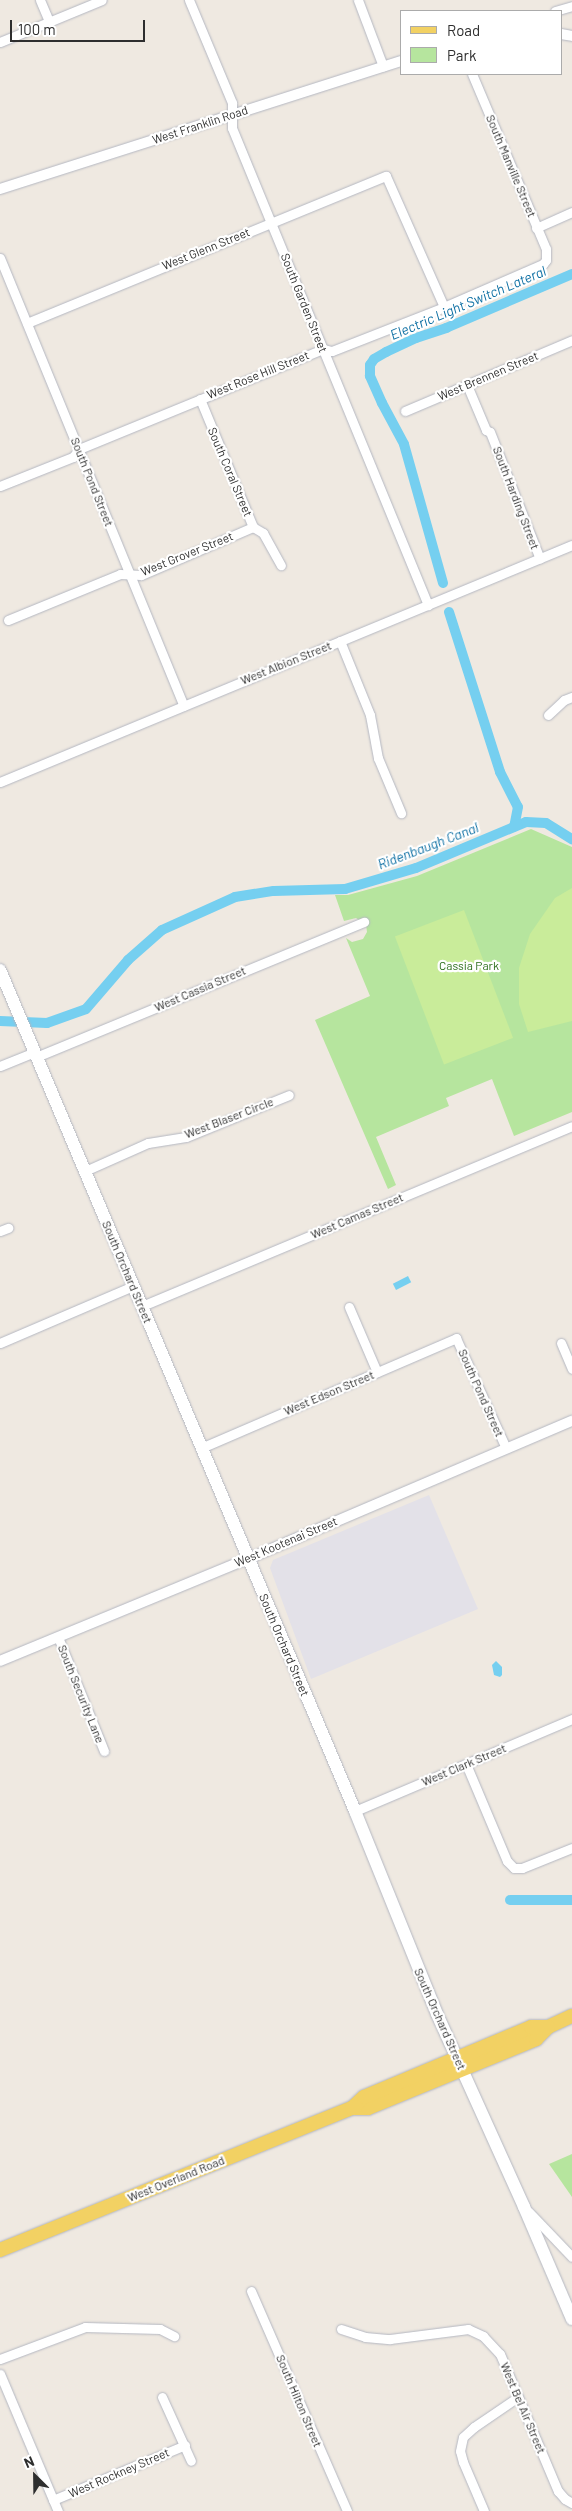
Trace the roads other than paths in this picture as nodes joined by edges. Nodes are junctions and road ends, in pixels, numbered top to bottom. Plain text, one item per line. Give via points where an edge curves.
1 (40, 0) edge
2 (102, 0) edge
3 (190, 0) edge
4 (358, 0) edge
5 (572, 6) edge
6 (558, 10) edge
7 (49, 22) junction
8 (0, 42) edge
9 (400, 60) edge
10 (383, 66) junction
11 (472, 75) edge
12 (232, 114) junction
13 (0, 189) edge
14 (572, 212) edge
15 (271, 223) junction
16 (536, 228) junction
17 (0, 258) edge
18 (546, 260) joint
19 (444, 306) junction
20 (27, 323) junction
21 (572, 340) edge
22 (323, 349) junction
23 (467, 385) junction
24 (200, 399) junction
25 (405, 411) dead end
26 (79, 450) junction
27 (0, 486) edge
28 (253, 527) junction
29 (572, 545) edge
30 (540, 559) junction
31 (281, 565) dead end
32 (130, 574) junction
33 (428, 605) junction
34 (8, 620) dead end
35 (340, 641) junction
36 (572, 697) edge
37 (184, 706) junction
38 (548, 715) dead end
39 (0, 782) edge
40 (401, 813) dead end
41 (364, 922) dead end
42 (0, 970) edge
43 (35, 1054) junction
44 (0, 1066) edge
45 (289, 1095) dead end
46 (572, 1126) edge
47 (84, 1171) junction
48 (133, 1286) junction
49 (142, 1306) junction
50 (349, 1307) dead end
51 (456, 1338) joint
52 (0, 1343) edge
53 (561, 1343) dead end
54 (572, 1369) edge
55 (377, 1372) junction
56 (572, 1421) edge
57 (201, 1448) junction
58 (506, 1448) junction
59 (248, 1559) junction
60 (58, 1637) junction
61 (0, 1660) edge
62 (572, 1719) edge
63 (104, 1751) dead end
64 (466, 1764) junction
65 (355, 1811) junction
66 (572, 1848) edge
67 (572, 2016) edge
68 (459, 2064) junction
69 (524, 2207) junction
70 (0, 2250) edge
71 (572, 2257) edge
72 (251, 2291) dead end
73 (572, 2319) edge
74 (342, 2329) dead end
75 (174, 2336) dead end
76 (0, 2359) edge
77 (0, 2374) edge
78 (162, 2397) dead end
79 (518, 2397) junction
80 (184, 2445) junction
81 (191, 2461) dead end
82 (53, 2500) junction
83 (572, 2503) edge
84 (58, 2511) edge
85 (347, 2511) edge
86 (484, 2511) edge

1 - 7 street
2 - 7 street
3 - 12 street, South Garden Street via 232,103
4 - 10 street
5 - 6 street
7 - 8 street
9 - 10 street, West Franklin Road
10 - 12 street, West Franklin Road
11 - 16 street, South Manville Street
12 - 13 street, West Franklin Road
12 - 15 street, South Garden Street via 232,128
14 - 16 street
15 - 19 street, West Glenn Street via 386,176
15 - 20 street, West Glenn Street
15 - 22 street, South Garden Street
16 - 18 street, South Manville Street via 546,249
17 - 20 street, South Pond Street
18 - 19 street, West Rose Hill Street
19 - 22 street, West Rose Hill Street via 332,351
20 - 26 street, South Pond Street
21 - 23 street, West Brennen Street
22 - 24 street, West Rose Hill Street
22 - 33 street, South Garden Street
23 - 25 street, West Brennen Street
23 - 30 street, South Harding Street via 486,430 490,432
24 - 26 street, West Rose Hill Street
24 - 28 street, South Coral Street
26 - 27 street, West Rose Hill Street via 73,457
26 - 32 street, South Pond Street
28 - 31 street, South Coral Street via 263,533
28 - 32 street, West Grover Street via 141,575
29 - 30 street, West Albion Street
30 - 33 street, West Albion Street
32 - 34 street, West Grover Street via 120,574
32 - 37 street, South Pond Street
33 - 35 street, West Albion Street
35 - 37 street, West Albion Street
35 - 40 street via 370,715 378,758
36 - 38 street
37 - 39 street, West Albion Street
41 - 43 street, West Cassia Street
42 - 43 main road, South Orchard Street
43 - 44 street, West Cassia Street
43 - 47 main road, South Orchard Street
45 - 47 street, West Blaser Circle via 186,1136 148,1143
46 - 49 street, West Camas Street
47 - 48 main road, South Orchard Street
48 - 49 main road, South Orchard Street
48 - 52 street
49 - 57 main road, South Orchard Street
50 - 55 street
51 - 55 street, West Edson Street
51 - 58 street, South Pond Street
53 - 54 street
55 - 57 street, West Edson Street
56 - 58 street, West Kootenai Street
57 - 59 main road, South Orchard Street
58 - 59 street, West Kootenai Street
59 - 60 street, West Kootenai Street
59 - 65 main road, South Orchard Street
60 - 61 street, West Kootenai Street
60 - 63 street, South Security Lane
62 - 64 street, West Clark Street
64 - 65 street, West Clark Street
64 - 66 street via 507,1862 514,1868 522,1868
65 - 68 main road, South Orchard Street
67 - 68 main road, West Overland Road via 548,2026 531,2027
68 - 69 main road, South Orchard Street
68 - 70 main road, West Overland Road via 364,2097 352,2108
69 - 71 street
69 - 73 main road, South Orchard Street
72 - 85 street, South Hilton Street
74 - 79 street, West Bel Air Street via 366,2337 390,2339 468,2329 483,2336 500,2354
75 - 76 street via 160,2330 85,2327
77 - 82 street
78 - 80 street, West Rockney Street
79 - 83 street, West Bel Air Street via 558,2491
79 - 86 street via 462,2437 460,2451 463,2462
80 - 81 street, West Rockney Street
80 - 82 street, West Rockney Street
82 - 84 street

